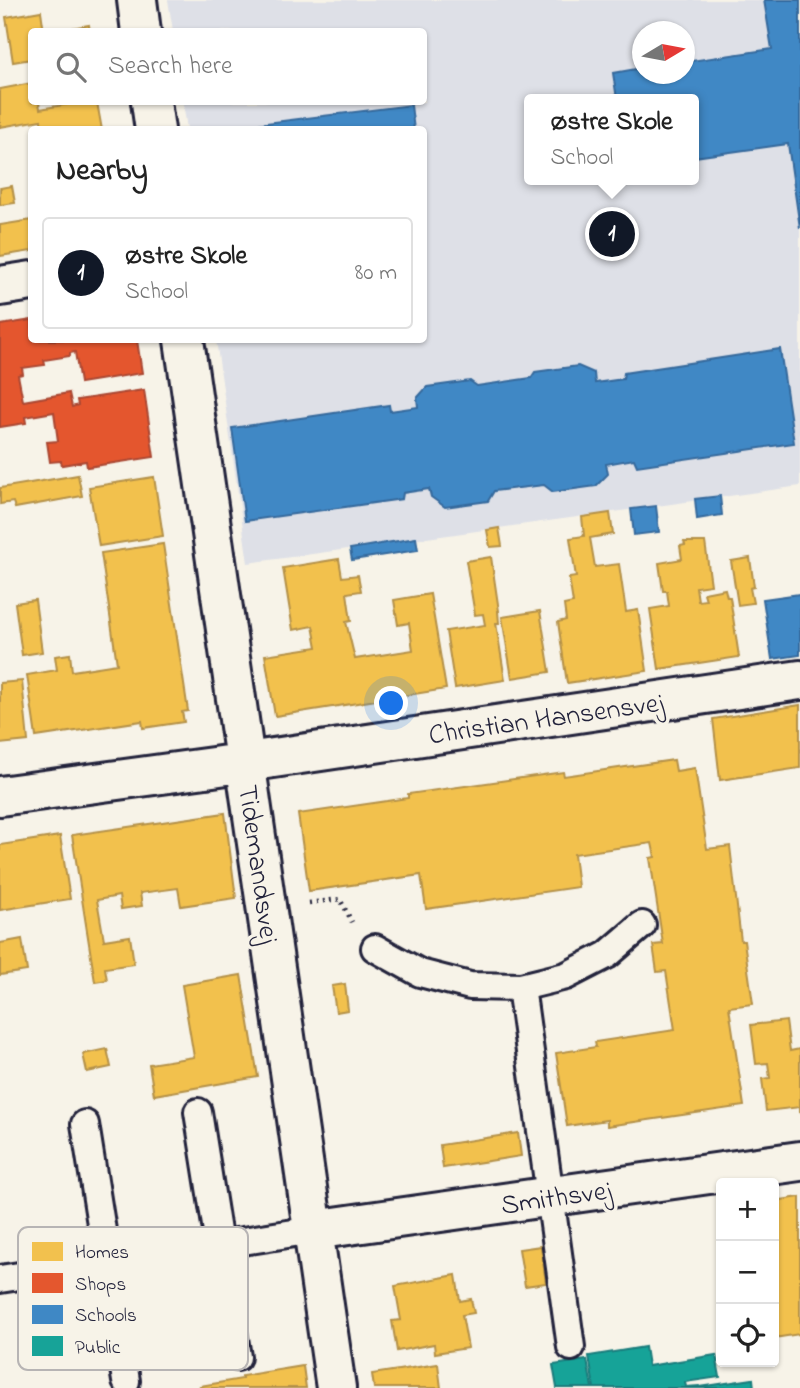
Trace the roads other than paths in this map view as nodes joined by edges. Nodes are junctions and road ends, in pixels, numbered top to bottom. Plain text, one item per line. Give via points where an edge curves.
1 (137, 0) edge
2 (140, 28) edge
3 (151, 105) edge
4 (154, 126) edge
5 (28, 282) edge
6 (0, 286) edge
7 (184, 343) edge
8 (800, 680) edge
9 (246, 762) junction
10 (0, 796) edge
11 (642, 925) dead end
12 (375, 948) road end
13 (521, 987) junction
14 (198, 1112) dead end
15 (85, 1124) dead end
16 (800, 1161) edge
17 (551, 1197) junction
18 (101, 1227) edge
19 (216, 1227) edge
20 (313, 1230) junction
21 (248, 1240) edge
22 (18, 1276) edge
23 (0, 1279) edge
24 (571, 1347) dead end
25 (124, 1370) edge
26 (126, 1381) dead end
27 (336, 1388) edge

1 - 2 street
3 - 4 street
5 - 6 street
7 - 9 street, Tidemandsvej
8 - 9 street, Christian Hansensvej
9 - 10 street, Christian Hansensvej
9 - 20 street, Tidemandsvej
11 - 13 lane via 607,955 566,976
12 - 13 lane via 432,977 470,986
13 - 17 lane
14 - 19 lane
15 - 18 lane
16 - 17 street, Smithsvej
17 - 20 street, Smithsvej
17 - 24 lane
20 - 21 lane
20 - 27 street, Tidemandsvej
22 - 23 lane
25 - 26 lane

